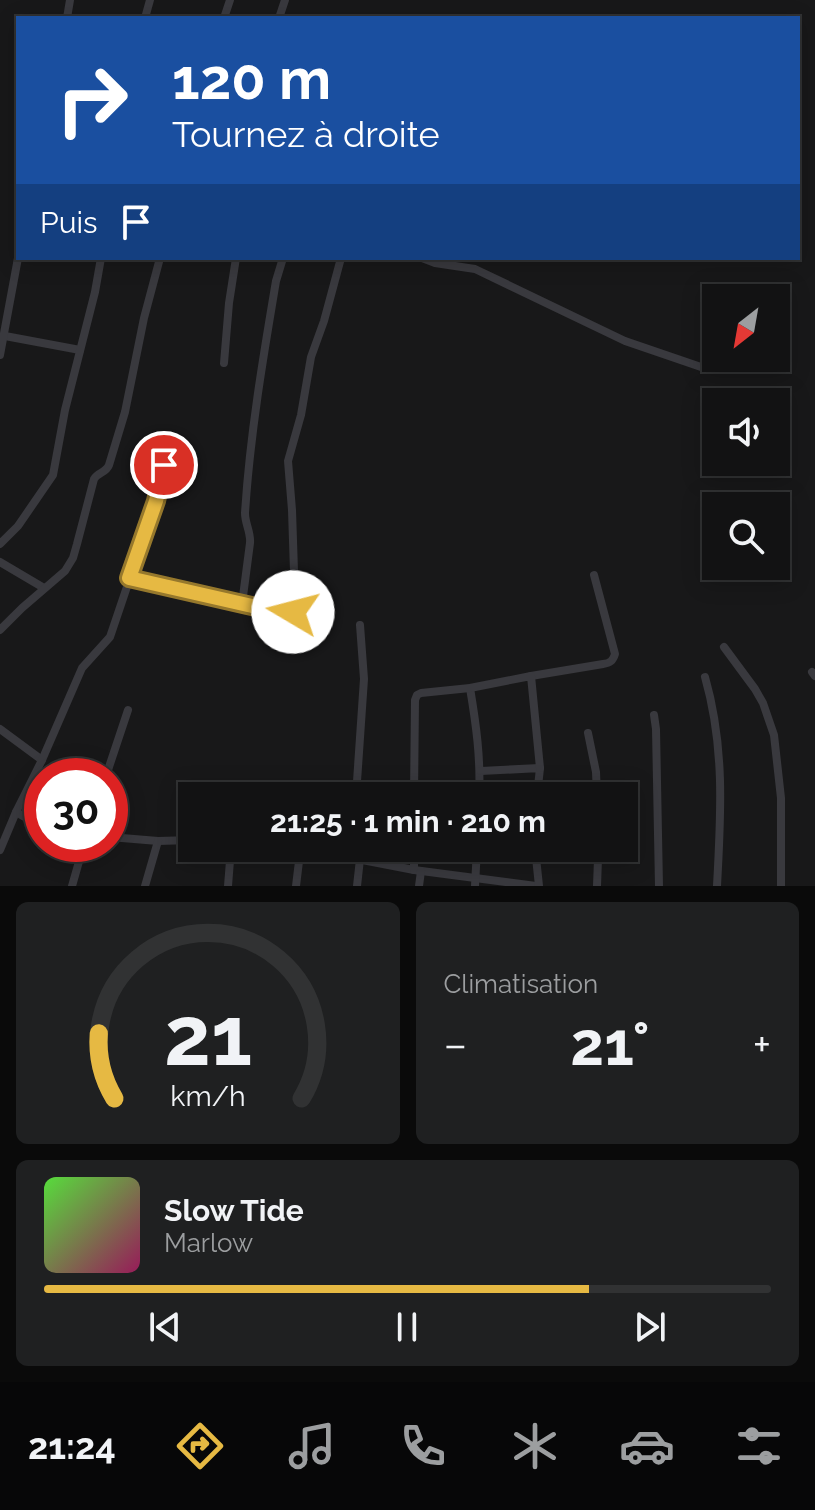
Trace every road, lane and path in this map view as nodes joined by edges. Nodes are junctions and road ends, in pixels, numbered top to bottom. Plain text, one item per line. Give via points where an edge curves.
1 (18, 260) edge
2 (101, 260) edge
3 (159, 260) edge
4 (236, 260) edge
5 (282, 260) edge
6 (340, 260) edge
7 (427, 260) edge
8 (5, 336) junction
9 (80, 350) junction
10 (0, 355) edge
11 (224, 363) dead end
12 (701, 367) dead end
13 (164, 465) dead end
14 (0, 544) edge
15 (0, 562) edge
16 (594, 575) dead end
17 (129, 578) junction
18 (44, 588) junction
19 (242, 604) junction
20 (360, 625) dead end
21 (0, 630) edge
22 (724, 647) dead end
23 (531, 676) junction
24 (705, 677) dead end
25 (470, 688) junction
26 (128, 710) dead end
27 (654, 715) dead end
28 (0, 729) edge
29 (588, 733) dead end
30 (39, 758) edge
31 (43, 758) edge
32 (112, 758) edge
33 (540, 768) junction
34 (481, 771) junction
35 (357, 782) edge
36 (414, 782) edge
37 (480, 782) edge
38 (538, 782) edge
39 (596, 782) edge
40 (24, 796) edge
41 (16, 812) junction
42 (24, 817) edge
43 (128, 838) edge
44 (178, 840) edge
45 (158, 841) junction
46 (0, 850) edge
47 (79, 862) edge
48 (230, 862) edge
49 (299, 862) edge
50 (356, 862) edge
51 (373, 862) edge
52 (417, 862) edge
53 (476, 862) edge
54 (536, 862) edge
55 (598, 862) edge
56 (418, 870) junction
57 (475, 882) edge
58 (72, 886) edge
59 (145, 886) edge
60 (228, 886) edge
61 (296, 886) edge
62 (357, 886) edge
63 (419, 886) edge
64 (538, 886) edge
65 (597, 886) edge
66 (659, 886) edge
67 (717, 886) edge
68 (781, 886) edge

1 - 8 street
2 - 9 street
3 - 18 street via 108,469 94,479 73,558
4 - 11 street
5 - 19 street via 252,435 245,520 251,536
6 - 19 street via 311,357 288,461 293,612
7 - 12 street via 475,269 625,341
8 - 9 street
8 - 10 street
9 - 14 street via 53,475
13 - 17 street
15 - 18 street
16 - 23 street via 613,659
17 - 19 street
17 - 31 street via 110,637 82,668
18 - 21 street
20 - 35 street via 364,679
22 - 68 street via 763,703 774,735 781,798
23 - 25 street
23 - 33 street
24 - 67 street via 719,747
25 - 34 street
25 - 36 street via 417,695
26 - 32 street
27 - 66 street
28 - 30 street
29 - 39 street
33 - 34 street
33 - 38 street
34 - 37 street
40 - 41 street
41 - 42 street
41 - 46 street
43 - 45 street
44 - 45 street
45 - 59 street
47 - 58 street
48 - 60 street
49 - 61 street
50 - 62 street
51 - 56 street
52 - 56 street
53 - 57 street
54 - 64 street
55 - 65 street
56 - 57 street
56 - 63 street
57 - 64 street

